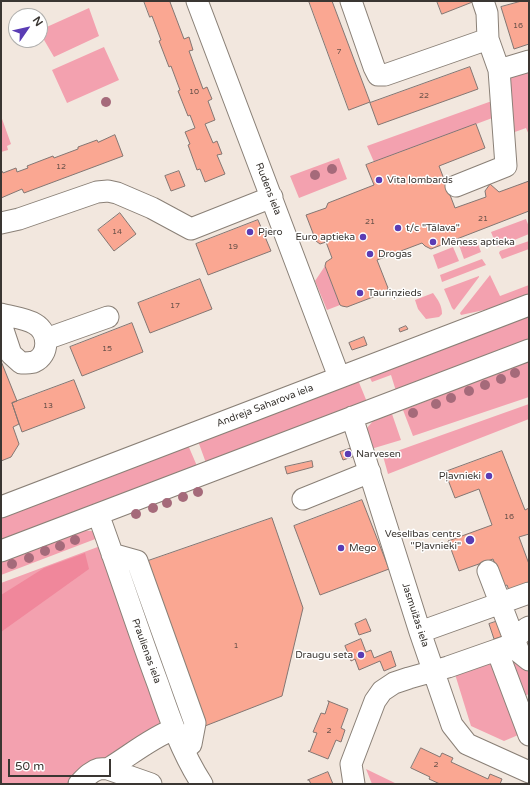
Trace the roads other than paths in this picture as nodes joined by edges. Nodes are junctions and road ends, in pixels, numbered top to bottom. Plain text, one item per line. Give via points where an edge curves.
1 (197, 1) edge
2 (351, 1) edge
3 (483, 1) edge
4 (488, 40) junction
5 (529, 61) edge
6 (499, 70) junction
7 (456, 186) dead end
8 (272, 198) junction
9 (1, 223) edge
10 (529, 305) edge
11 (1, 314) edge
12 (108, 317) dead end
13 (3, 338) edge
14 (46, 339) junction
15 (529, 350) edge
16 (339, 377) junction
17 (352, 417) junction
18 (370, 472) junction
19 (303, 499) dead end
20 (1, 507) edge
21 (98, 514) junction
22 (1, 551) edge
23 (112, 554) junction
24 (488, 571) dead end
25 (529, 593) edge
26 (501, 603) junction
27 (420, 632) junction
28 (514, 639) edge
29 (529, 660) edge
30 (433, 671) junction
31 (174, 729) junction
32 (529, 735) edge
33 (192, 744) dead end
34 (108, 769) junction
35 (529, 772) edge
36 (80, 784) edge
37 (151, 784) edge
38 (202, 784) edge
39 (354, 784) edge

1 - 8 street, Rudens iela
2 - 4 street via 378,75 385,75
3 - 4 street via 487,13
4 - 6 street
5 - 6 street
6 - 7 street via 506,166
8 - 9 street via 191,230 152,208 108,191 97,192
8 - 16 street, Rudens iela
10 - 16 street, Andreja Saharova iela
11 - 14 street via 34,323 43,330
12 - 14 street
13 - 14 street via 11,354 21,363 33,362 41,356 45,350
15 - 17 street
16 - 20 street, Andreja Saharova iela
17 - 18 street, Jasmuižas iela
17 - 21 street
18 - 19 street
18 - 27 street, Jasmuižas iela
21 - 22 street
21 - 23 street, Praulienas iela
23 - 31 street, Praulienas iela
23 - 33 street via 137,561 195,723
24 - 26 street
25 - 26 street
26 - 27 street
26 - 28 street
27 - 30 street, Jasmuižas iela
28 - 29 street via 519,652
28 - 30 street
28 - 32 street
30 - 35 street, Jasmuižas iela via 452,726 467,744
30 - 39 street via 394,684 382,691 375,701 351,764
31 - 34 street via 140,746
31 - 38 street, Praulienas iela via 187,760
34 - 36 street via 98,769 90,773
34 - 37 street

